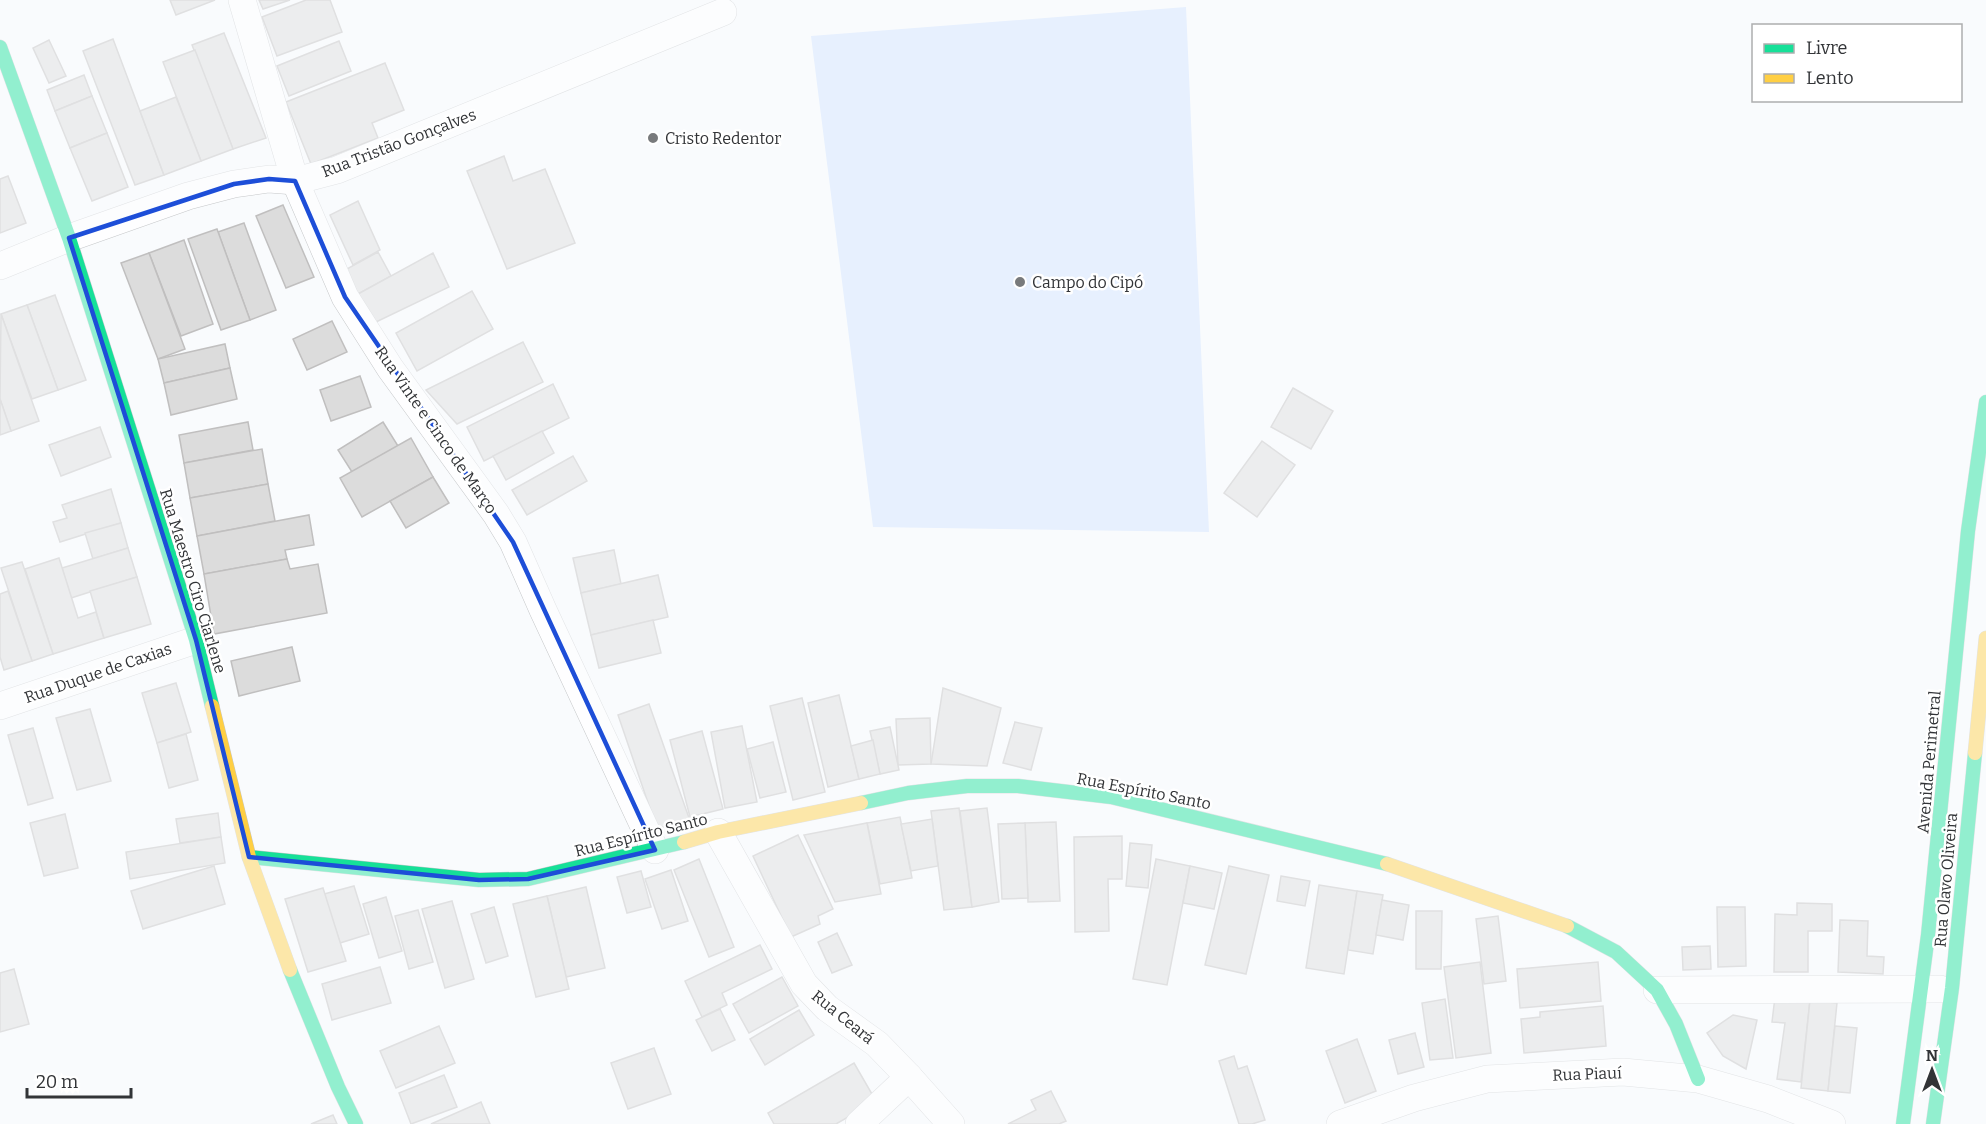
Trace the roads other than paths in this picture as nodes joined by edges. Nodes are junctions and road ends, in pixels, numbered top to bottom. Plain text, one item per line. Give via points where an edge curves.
1 (242, 0) edge
2 (723, 12) dead end
3 (0, 47) edge
4 (295, 181) junction
5 (69, 238) junction
6 (0, 266) edge
7 (1986, 402) edge
8 (1986, 638) edge
9 (196, 640) junction
10 (0, 706) edge
11 (718, 832) junction
12 (655, 850) junction
13 (249, 858) junction
14 (1952, 988) junction
15 (1922, 989) junction
16 (1657, 990) junction
17 (909, 1077) junction
18 (1698, 1079) junction
19 (356, 1124) edge
20 (859, 1124) edge
21 (951, 1124) edge
22 (1340, 1124) edge
23 (1832, 1124) edge
24 (1903, 1124) edge
25 (1933, 1124) edge

1 - 4 street, Rua Vinte e Cinco de Março
2 - 4 street, Rua Tristão Gonçalves via 336,170
3 - 5 street, Rua Maestro Ciro Ciarlene
4 - 5 street, Rua Tristão Gonçalves via 269,178 234,184
4 - 12 street, Rua Vinte e Cinco de Março via 345,297 390,368 513,542
5 - 6 street, Rua Tristão Gonçalves
5 - 9 street, Rua Maestro Ciro Ciarlene
7 - 15 street, Avenida Perimetral via 1963,578
8 - 14 street, Rua Olavo Oliveira
9 - 10 street, Rua Duque de Caxias
9 - 13 street, Rua Maestro Ciro Ciarlene
11 - 12 street, Rua Espírito Santo
11 - 16 street, Rua Espírito Santo via 908,793 967,786 1018,786 1111,797 1374,860 1512,905 1562,923 1616,952
11 - 17 street, Rua Ceará via 804,984 827,1008 877,1044
12 - 13 street, Rua Espírito Santo via 528,879 479,880
13 - 19 street, Rua Maestro Ciro Ciarlene via 288,965
14 - 15 street
14 - 25 street, Rua Olavo Oliveira
15 - 16 street
15 - 24 street, Avenida Perimetral
16 - 18 street, Rua Espírito Santo via 1676,1024
17 - 20 street
17 - 21 street, Rua Ceará
18 - 22 street, Rua Piauí via 1623,1072 1486,1079 1414,1098
18 - 23 street, Rua Piauí via 1768,1099

